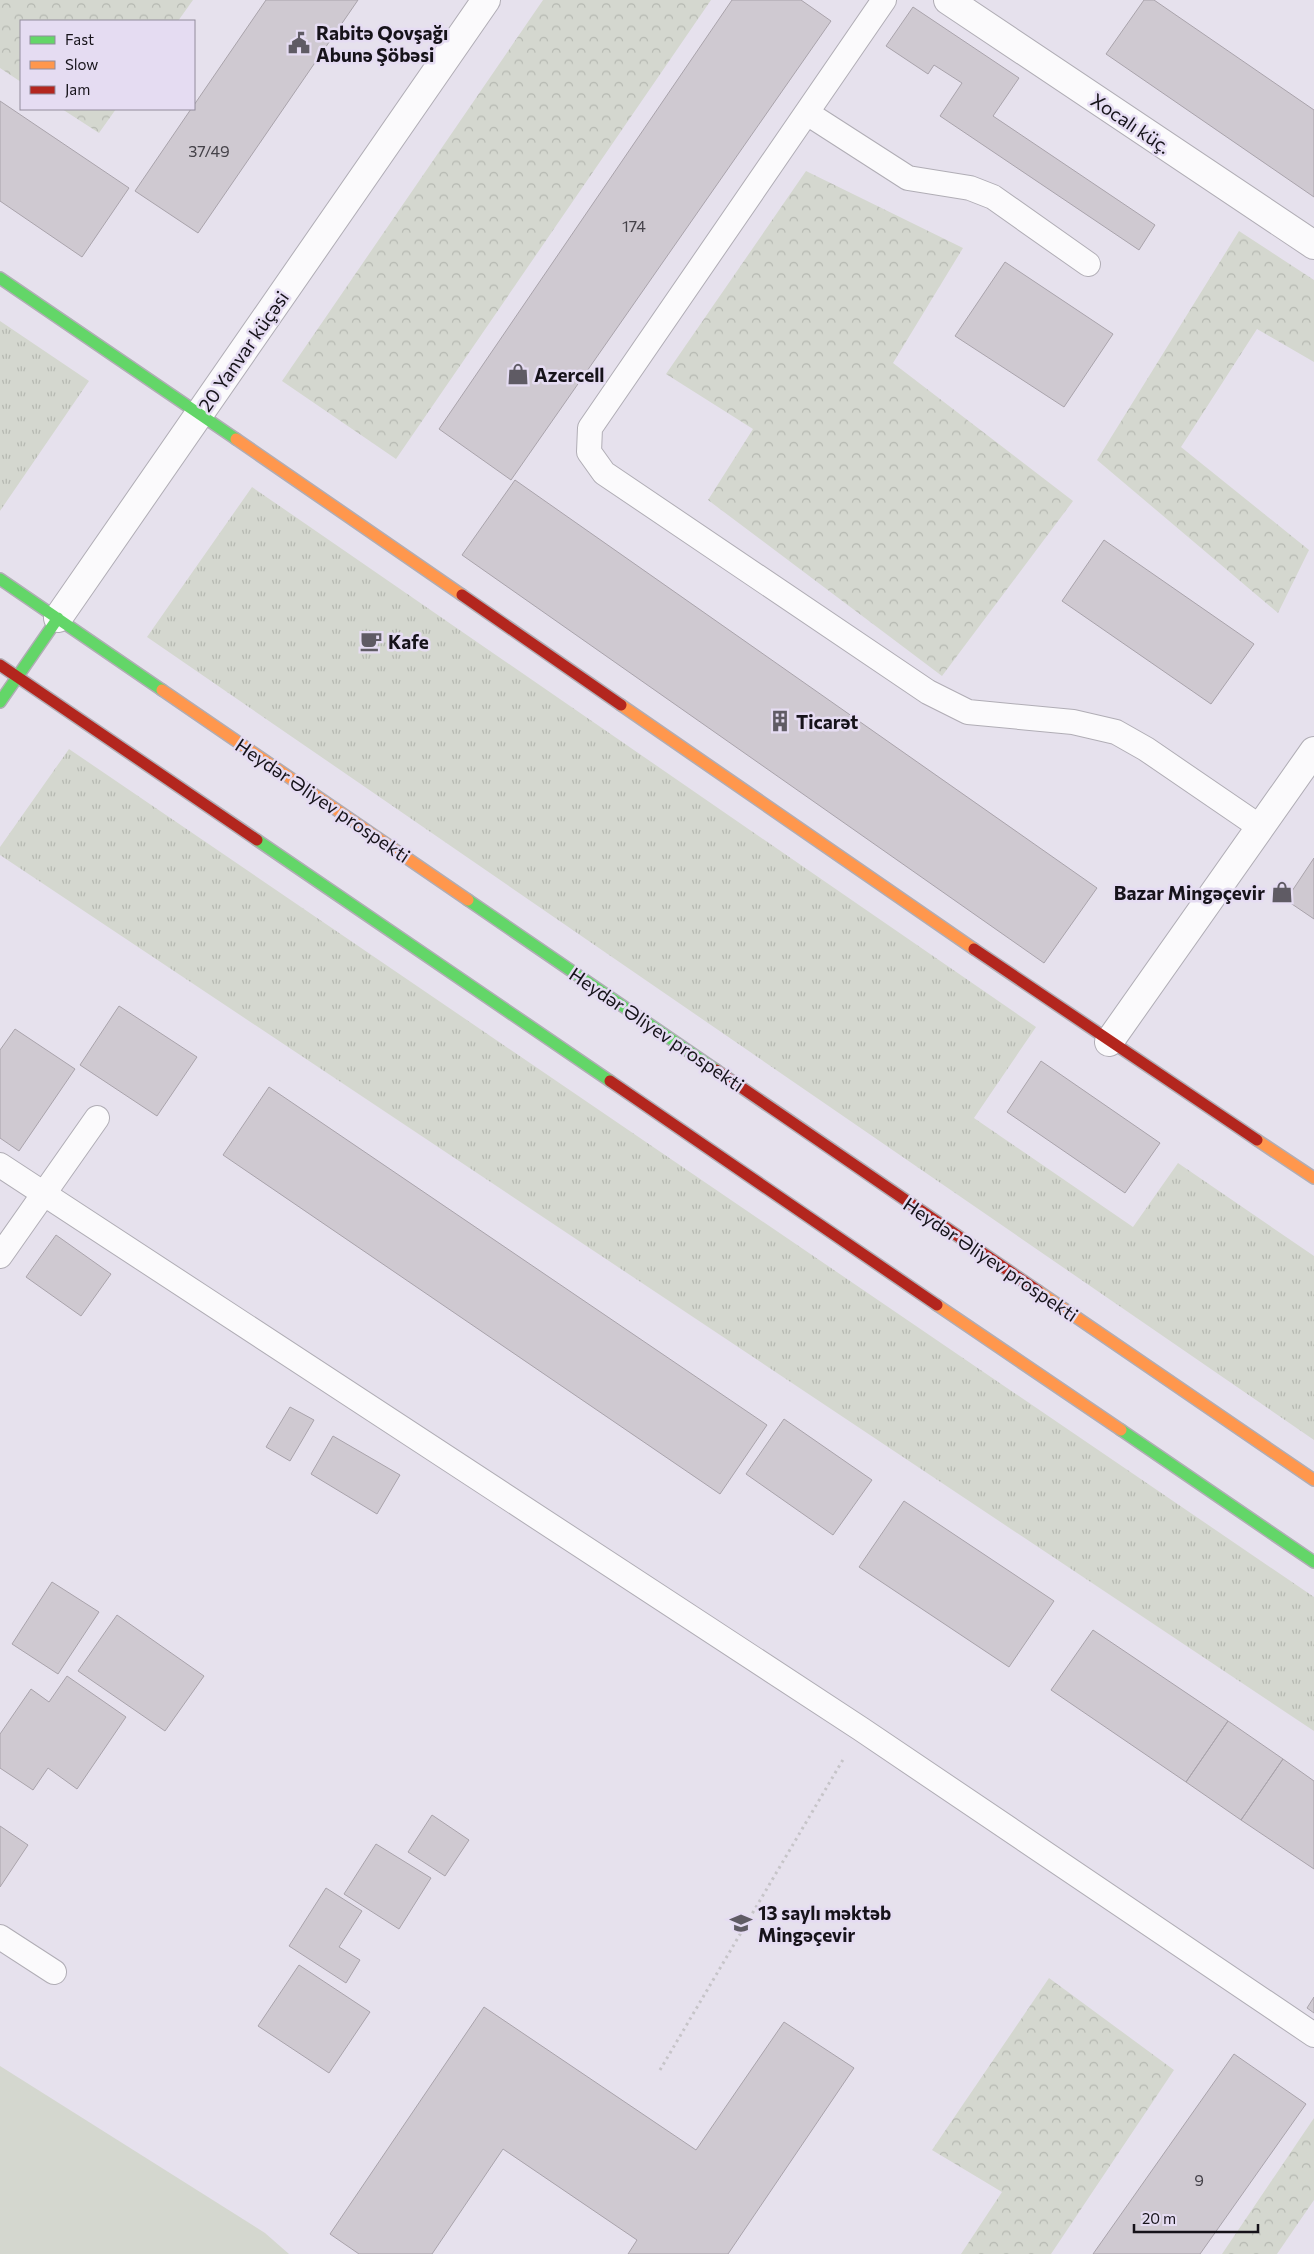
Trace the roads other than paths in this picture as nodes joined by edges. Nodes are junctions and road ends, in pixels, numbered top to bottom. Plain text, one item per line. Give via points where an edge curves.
1 (486, 0) edge
2 (884, 0) edge
3 (948, 0) edge
4 (807, 113) junction
5 (1314, 245) edge
6 (1088, 264) dead end
7 (0, 278) edge
8 (200, 414) junction
9 (0, 579) edge
10 (58, 618) junction
11 (0, 664) edge
12 (18, 676) junction
13 (0, 702) edge
14 (1314, 751) edge
15 (1260, 827) junction
16 (1109, 1042) junction
17 (97, 1118) dead end
18 (0, 1165) edge
19 (1314, 1178) edge
20 (45, 1193) junction
21 (0, 1256) edge
22 (1314, 1480) edge
23 (1314, 1562) edge
24 (0, 1937) edge
25 (54, 1972) dead end
26 (1314, 2035) edge

1 - 8 street, 20 Yanvar küçəsi
2 - 4 lane
3 - 5 street, Xocalı küç.
4 - 6 lane via 908,178 970,188 993,197
4 - 15 lane via 590,428 589,452 604,473 928,692 968,712 1073,722 1116,732
7 - 8 main road
8 - 10 street, 20 Yanvar küçəsi
8 - 16 main road
9 - 10 main road, Heydər Əliyev prospekti
10 - 12 main road, 20 Yanvar küçəsi
10 - 22 main road, Heydər Əliyev prospekti
11 - 12 main road
12 - 13 main road, 20 Yanvar küçəsi
12 - 23 main road
14 - 15 street
15 - 16 street
16 - 19 main road
17 - 20 lane
18 - 20 lane
20 - 21 lane
20 - 26 lane via 861,1729
24 - 25 lane

